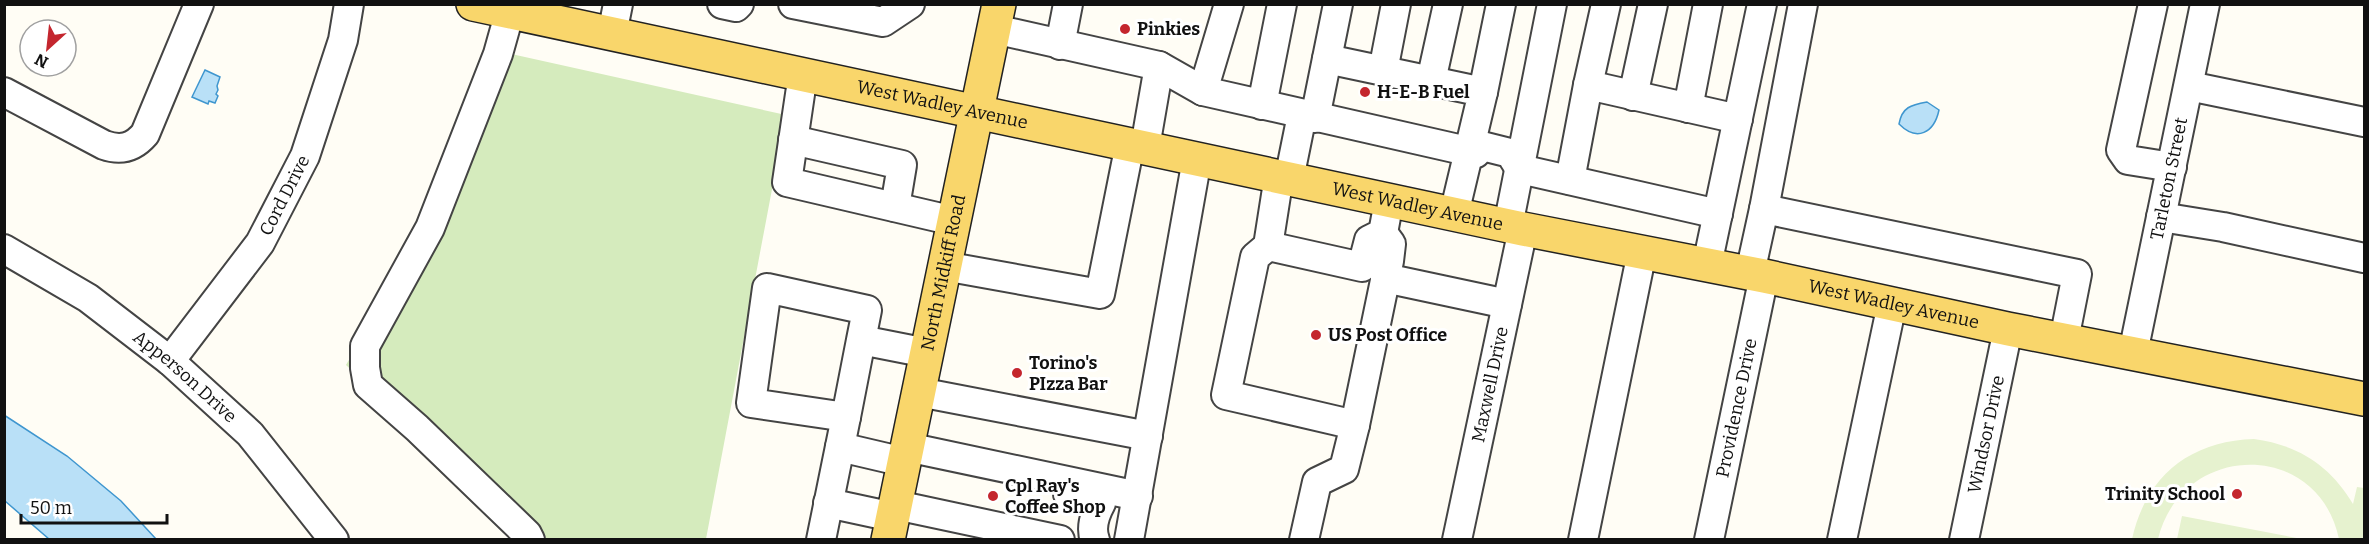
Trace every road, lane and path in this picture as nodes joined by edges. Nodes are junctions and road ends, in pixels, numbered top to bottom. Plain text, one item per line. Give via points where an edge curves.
1 (199, 4) edge
2 (349, 4) edge
3 (473, 4) edge
4 (722, 4) edge
5 (739, 4) edge
6 (793, 4) edge
7 (910, 4) edge
8 (1068, 4) edge
9 (1229, 4) edge
10 (1282, 4) edge
11 (1338, 4) edge
12 (1396, 4) edge
13 (1448, 4) edge
14 (1501, 4) edge
15 (1552, 4) edge
16 (1606, 4) edge
17 (1653, 4) edge
18 (1708, 4) edge
19 (1762, 4) edge
20 (1803, 4) edge
21 (2205, 4) edge
22 (2149, 5) edge
23 (511, 8) edge
24 (996, 17) edge
25 (615, 19) edge
26 (1060, 45) junction
27 (1327, 59) junction
28 (1159, 66) junction
29 (1383, 71) junction
30 (803, 74) junction
31 (1431, 81) junction
32 (1588, 86) junction
33 (2189, 86) junction
34 (1203, 91) junction
35 (4, 92) edge
36 (1483, 92) junction
37 (1634, 96) junction
38 (1262, 105) junction
39 (1688, 108) junction
40 (976, 111) junction
41 (1308, 116) junction
42 (1738, 119) junction
43 (2364, 122) edge
44 (793, 140) junction
45 (1137, 146) junction
46 (1468, 151) junction
47 (1197, 159) junction
48 (2172, 167) junction
49 (1520, 169) junction
50 (1284, 177) junction
51 (1570, 180) junction
52 (1388, 200) junction
53 (894, 207) junction
54 (1764, 209) junction
55 (1455, 214) junction
56 (1718, 214) junction
57 (2161, 217) junction
58 (954, 221) junction
59 (1516, 227) junction
60 (1383, 234) junction
61 (1268, 246) junction
62 (4, 249) edge
63 (1642, 252) junction
64 (2364, 258) edge
65 (1707, 265) junction
66 (944, 266) junction
67 (1757, 274) junction
68 (1386, 278) junction
69 (1507, 304) junction
70 (1892, 304) junction
71 (2008, 329) junction
72 (861, 340) junction
73 (2064, 340) junction
74 (927, 353) junction
75 (2133, 353) junction
76 (170, 361) junction
77 (919, 392) junction
78 (2364, 399) edge
79 (846, 417) junction
80 (1355, 425) junction
81 (1148, 436) junction
82 (840, 447) junction
83 (906, 454) junction
84 (963, 458) junction
85 (1138, 496) junction
86 (828, 503) junction
87 (1101, 503) junction
88 (892, 520) edge
89 (334, 540) edge
90 (530, 540) edge
91 (821, 540) edge
92 (1060, 540) edge
93 (1095, 540) edge
94 (1100, 540) edge
95 (1129, 540) edge
96 (1304, 540) edge
97 (1457, 540) edge
98 (1582, 540) edge
99 (1709, 540) edge
100 (1842, 540) edge
101 (1964, 540) edge

1 - 35 street via 146,134 126,148 104,145
2 - 76 street, Cord Drive via 343,40 304,156 260,243
3 - 23 main road, West Wadley Avenue
4 - 5 street
6 - 7 street via 883,22
8 - 26 street
9 - 34 street
10 - 38 street
11 - 27 street
12 - 29 street
13 - 31 street
14 - 36 street
15 - 49 street, Maxwell Drive
16 - 32 street
17 - 37 street
18 - 39 street
19 - 42 street
20 - 54 street, Providence Drive
21 - 33 street, Tarleton Street
22 - 48 street via 2121,150 2128,160
23 - 25 main road, West Wadley Avenue
23 - 90 street via 498,54 430,228 365,346 365,368 368,385
24 - 26 street
24 - 40 main road, North Midkiff Road
25 - 30 main road, West Wadley Avenue
26 - 28 street
27 - 29 street
27 - 41 street
28 - 34 street
28 - 45 street
29 - 31 street
30 - 40 main road, West Wadley Avenue
30 - 44 street
31 - 36 street
32 - 37 street
32 - 51 street
33 - 43 street
33 - 48 street, Tarleton Street
34 - 38 street
36 - 46 street
37 - 39 street
38 - 41 street
39 - 42 street
40 - 45 main road, West Wadley Avenue
40 - 58 main road, North Midkiff Road
41 - 46 street
41 - 50 street
42 - 56 street
44 - 53 street via 787,182
44 - 53 street via 902,165
45 - 47 main road, West Wadley Avenue
45 - 66 street via 1100,294
46 - 49 street via 1476,153 1482,146 1510,153
46 - 55 street
47 - 50 main road, West Wadley Avenue
47 - 81 street
48 - 57 street, Tarleton Street
49 - 51 street
49 - 59 street, Maxwell Drive
50 - 52 main road, West Wadley Avenue
50 - 61 street
51 - 56 street
52 - 55 main road, West Wadley Avenue
52 - 60 street
53 - 58 street
54 - 67 street, Providence Drive
54 - 73 street via 2077,274
55 - 59 main road, West Wadley Avenue
56 - 65 street
57 - 64 street
57 - 75 street, Tarleton Street
58 - 66 main road, North Midkiff Road
59 - 63 main road, West Wadley Avenue
59 - 69 street, Maxwell Drive
60 - 61 street via 1369,240 1362,267
60 - 68 street via 1391,244
61 - 80 street via 1255,257 1226,395
62 - 76 street, Apperson Drive via 88,298
63 - 65 main road, West Wadley Avenue
63 - 98 street
65 - 67 main road, West Wadley Avenue
66 - 74 main road, North Midkiff Road
67 - 70 main road, West Wadley Avenue
67 - 99 street, Providence Drive
68 - 69 street
68 - 80 street
69 - 97 street, Maxwell Drive
70 - 71 main road, West Wadley Avenue
70 - 100 street
71 - 73 main road, West Wadley Avenue
71 - 101 street, Windsor Drive
72 - 74 street
72 - 79 street
72 - 79 street via 867,310 767,288 751,403
73 - 75 main road, West Wadley Avenue
74 - 77 main road, North Midkiff Road
75 - 78 main road, West Wadley Avenue
76 - 89 street, Apperson Drive via 250,434
77 - 81 street
77 - 83 main road, North Midkiff Road
79 - 82 street
80 - 96 street via 1344,469 1317,482
81 - 85 street
82 - 83 street
82 - 86 street
83 - 84 street
83 - 88 main road, North Midkiff Road
84 - 85 street
84 - 87 street via 969,468
85 - 95 street
86 - 88 street
86 - 91 street
87 - 93 street via 1095,514
87 - 94 street via 1108,513
88 - 92 street

